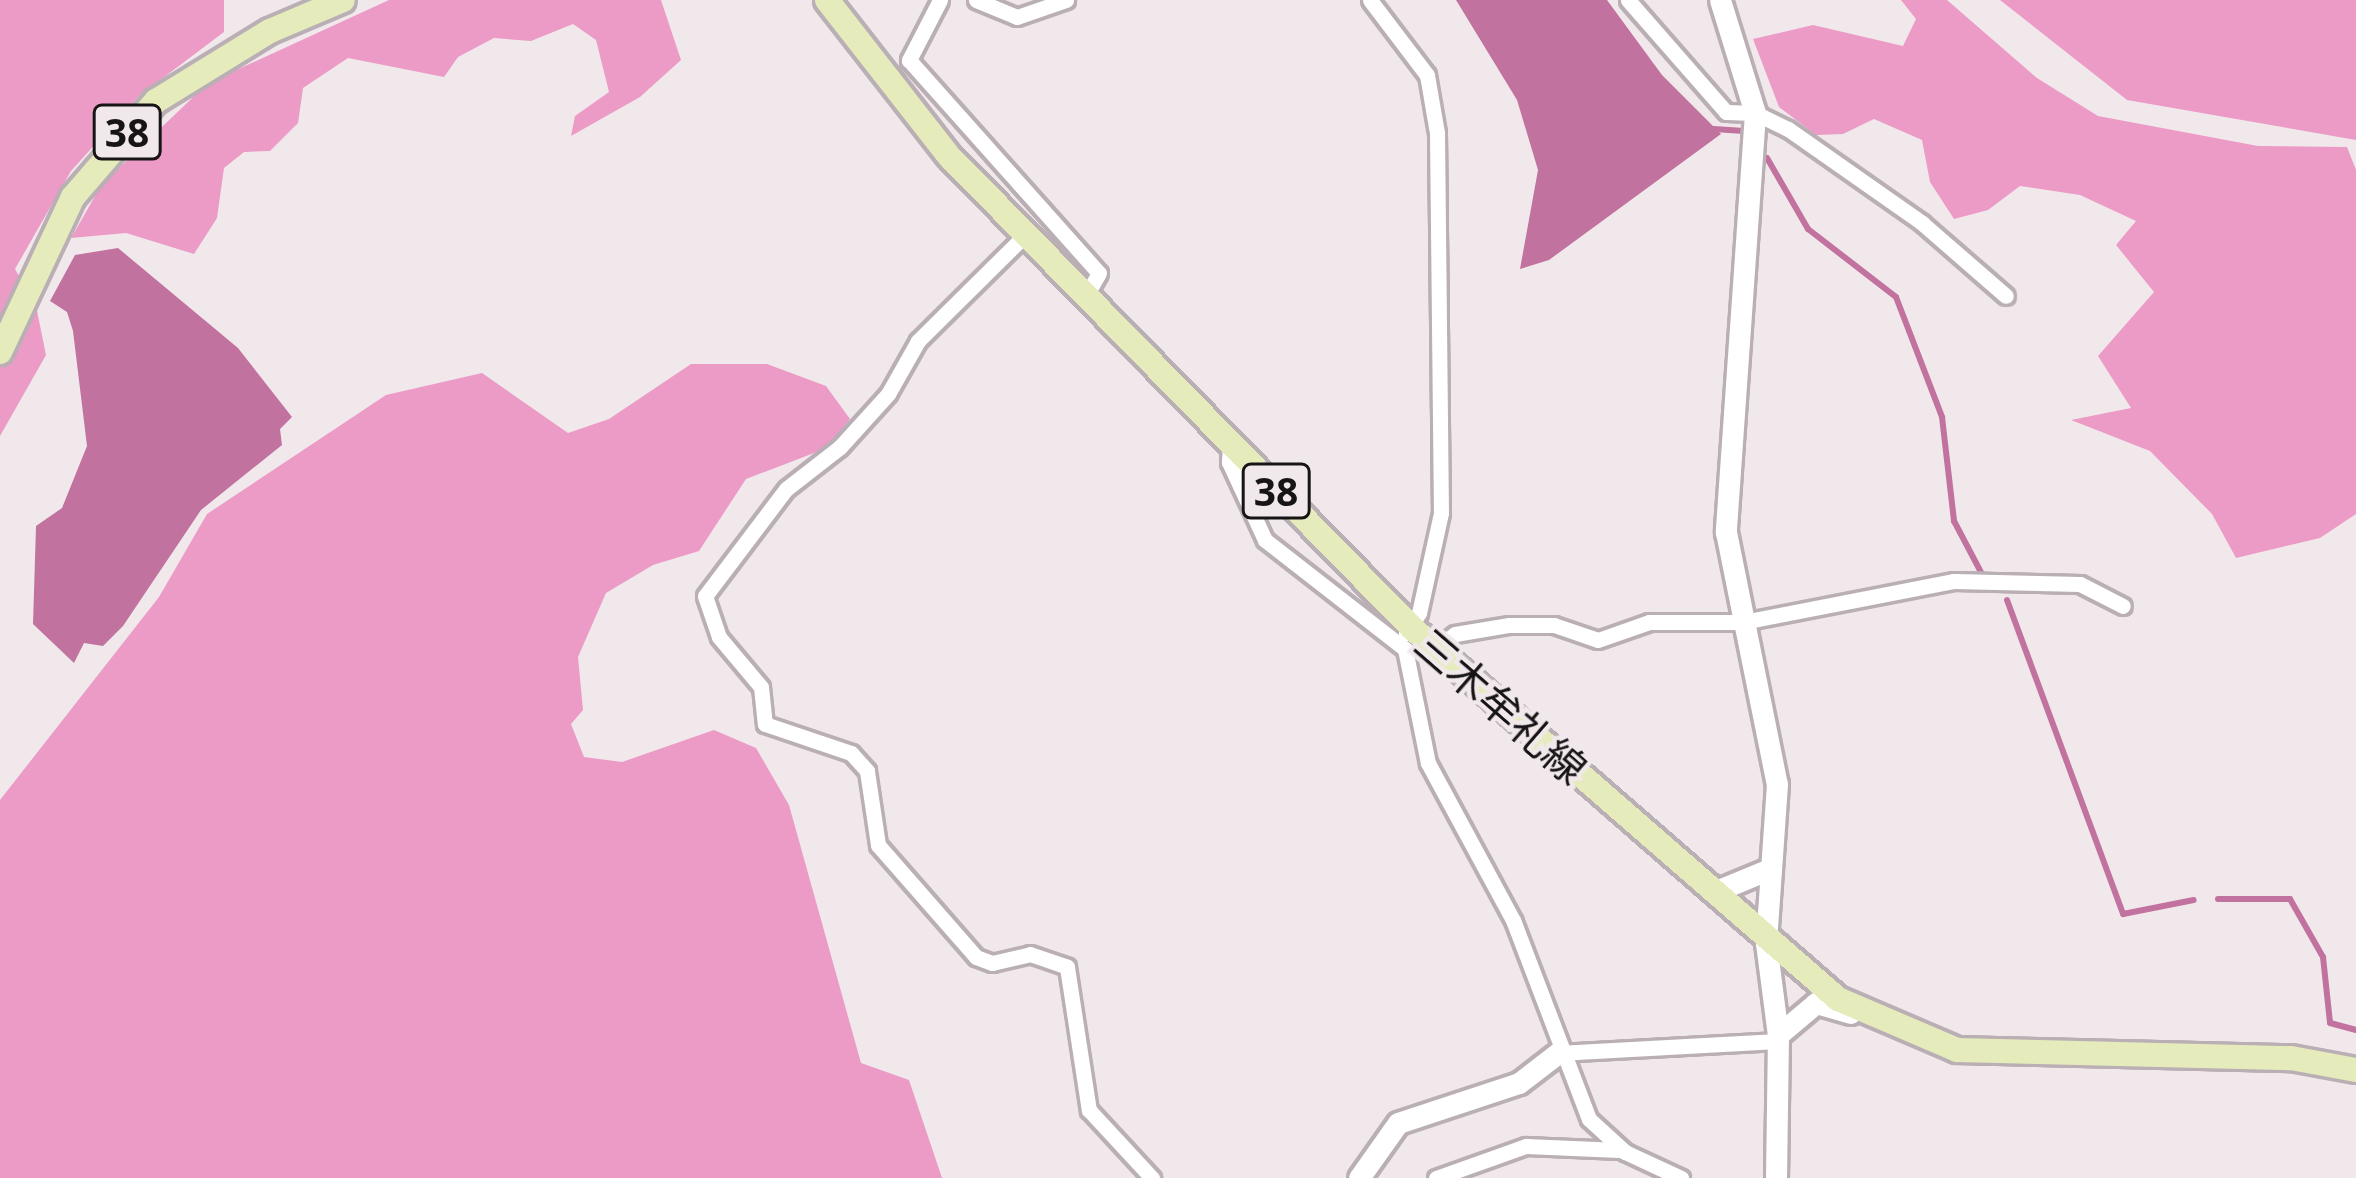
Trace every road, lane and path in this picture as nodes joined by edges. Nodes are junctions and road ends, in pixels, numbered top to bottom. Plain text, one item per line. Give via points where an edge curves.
1 (343, 0) edge
2 (827, 0) edge
3 (940, 0) edge
4 (976, 0) edge
5 (1066, 0) edge
6 (1370, 0) edge
7 (1628, 0) edge
8 (1720, 0) edge
9 (1755, 113) junction
10 (1025, 235) junction
11 (1085, 296) junction
12 (2006, 296) dead end
13 (0, 352) edge
14 (1230, 446) junction
15 (2123, 605) dead end
16 (1743, 622) junction
17 (1406, 634) junction
18 (1436, 649) junction
19 (1767, 870) junction
20 (1714, 892) junction
21 (1766, 943) junction
22 (1895, 1029) junction
23 (1778, 1038) junction
24 (1558, 1053) junction
25 (2356, 1070) edge
26 (1625, 1151) junction
27 (1152, 1178) edge
28 (1359, 1178) edge
29 (1436, 1178) edge
30 (1681, 1178) edge
31 (1776, 1178) edge

1 - 13 main road, 38 via 235,50 156,101 73,197
2 - 10 main road, 三木牟礼線 / 38 via 949,156
3 - 11 street via 908,60 1100,273
4 - 5 street via 1017,17
6 - 17 street via 1426,75 1438,133 1441,514
7 - 9 street via 1701,91 1726,112
8 - 9 street
9 - 12 street via 1922,223
9 - 16 street via 1726,532
10 - 11 main road, 三木牟礼線 / 38
10 - 27 street via 918,341 888,394 840,447 786,488 705,596 719,637 761,687 765,724 851,753 867,771 878,845 976,957 1030,954 1067,967 1089,1110
11 - 14 main road, 三木牟礼線 / 38
14 - 17 main road, 三木牟礼線 / 38
14 - 17 street via 1229,462 1265,540
15 - 16 street via 2080,584 1954,581
16 - 18 street via 1649,622 1598,640 1554,625 1509,625 1455,634
16 - 19 street via 1777,784
17 - 18 main road, 三木牟礼線 / 38
17 - 24 street via 1428,763 1530,958
18 - 20 main road, 三木牟礼線 / 38
19 - 20 street
19 - 21 street
20 - 21 main road, 三木牟礼線 / 38
21 - 22 main road, 三木牟礼線 / 38 via 1838,999
21 - 23 street
22 - 23 street via 1816,1003
22 - 25 main road, 三木牟礼線 / 38 via 1991,1054 2291,1058
23 - 24 street
23 - 31 street
24 - 26 street via 1589,1119
24 - 28 street via 1519,1083 1398,1123
26 - 29 street via 1526,1146
26 - 30 street

